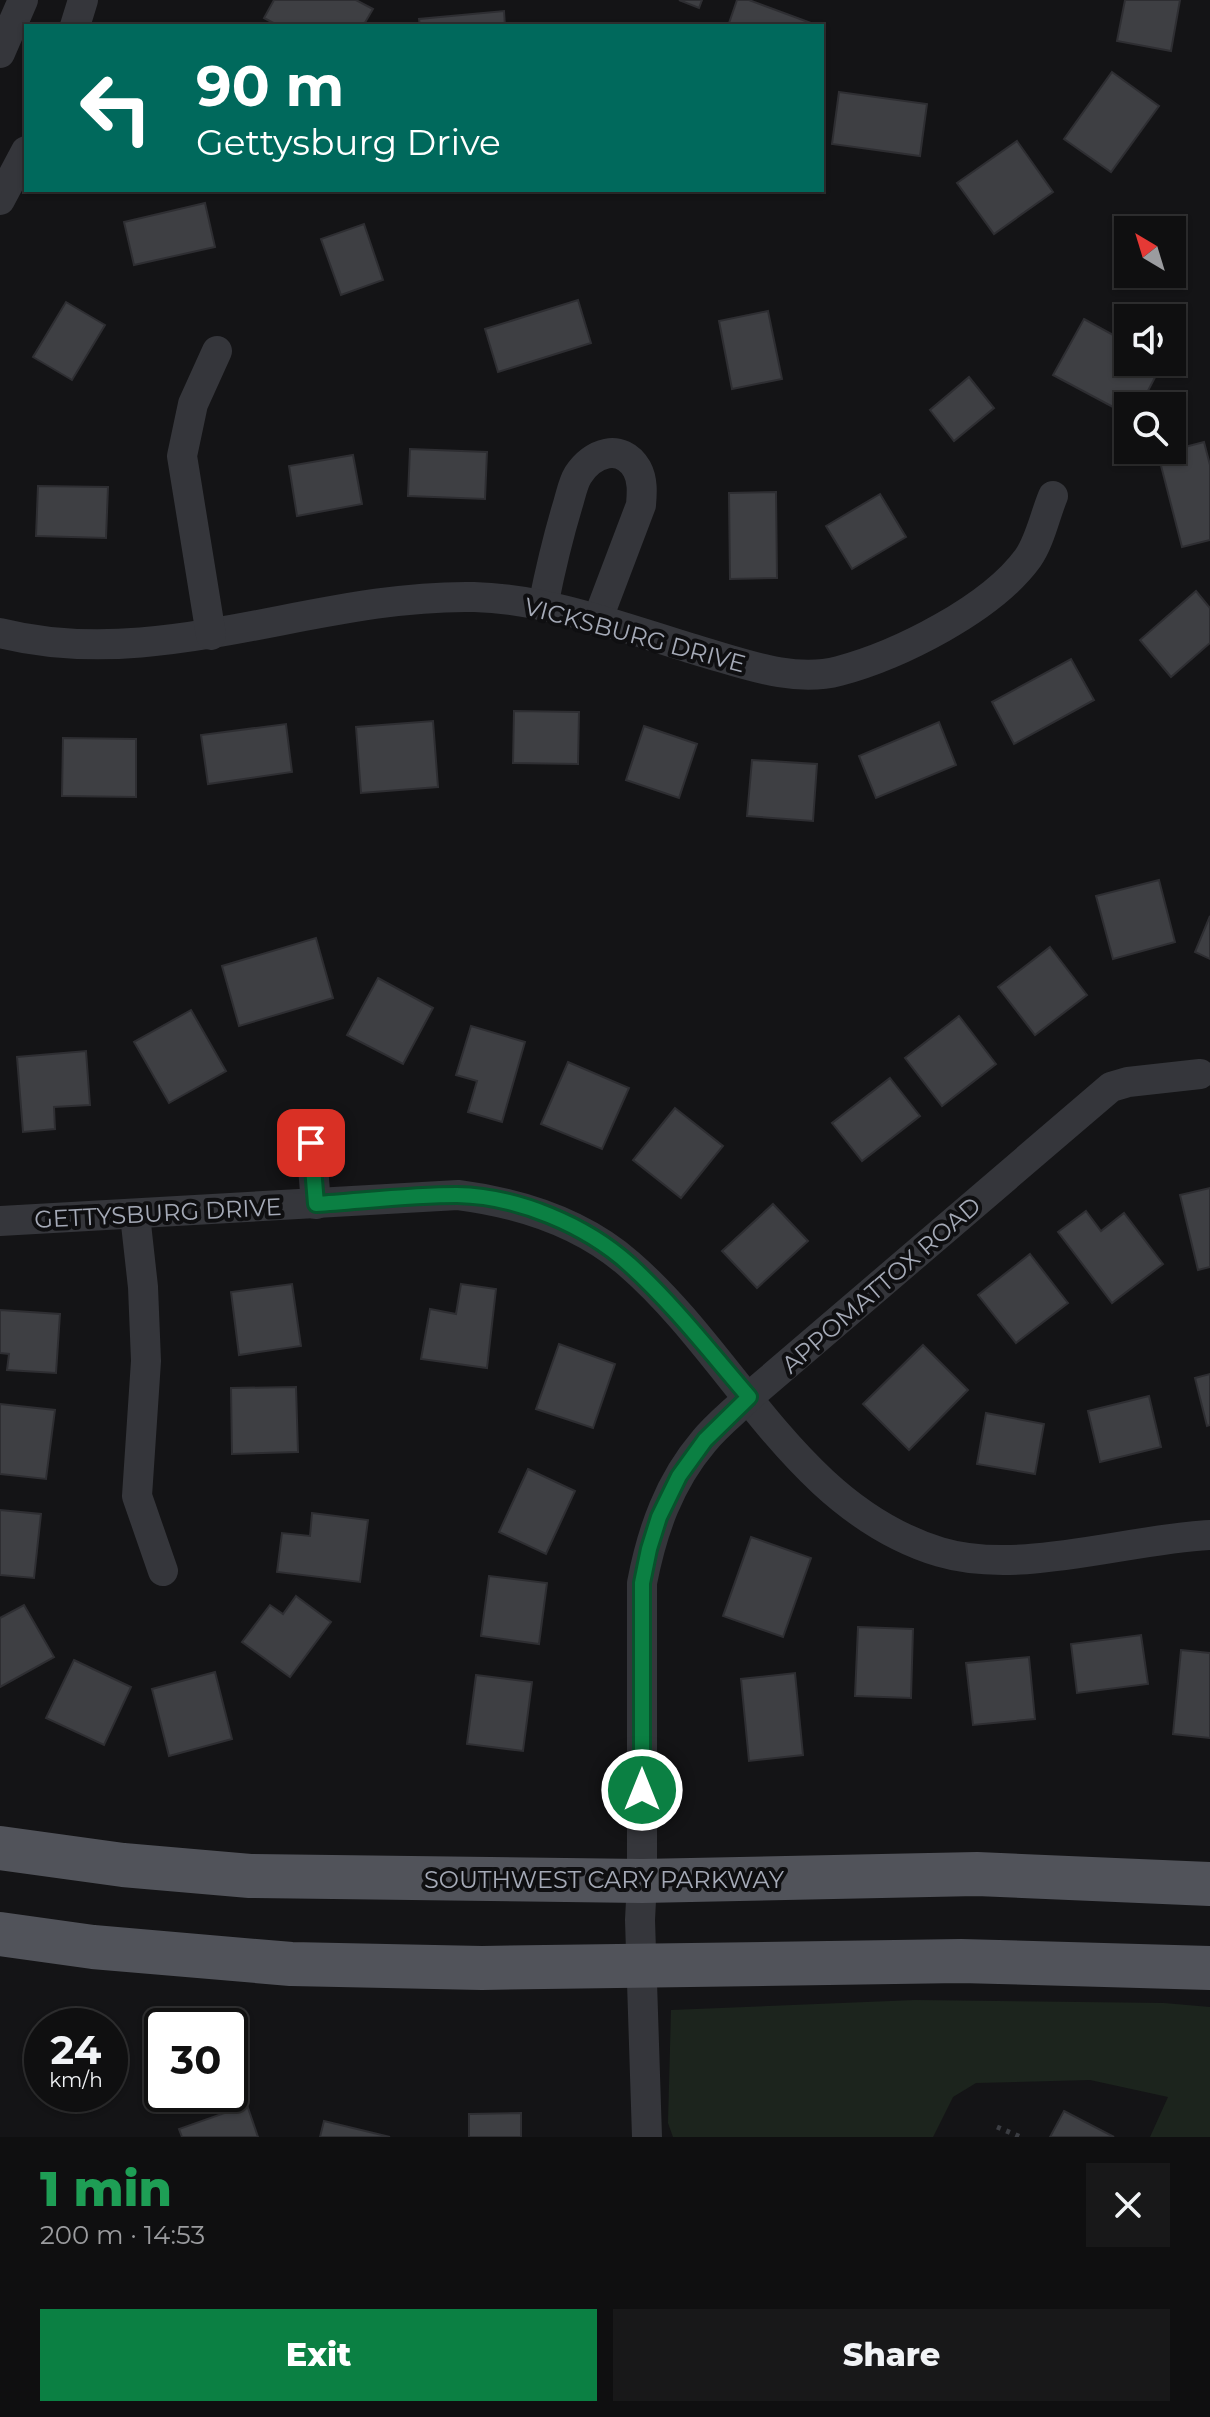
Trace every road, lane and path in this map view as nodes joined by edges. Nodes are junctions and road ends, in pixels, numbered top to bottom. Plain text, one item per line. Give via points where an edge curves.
1 (23, 0) edge
2 (83, 0) edge
3 (76, 24) edge
4 (0, 53) edge
5 (24, 155) edge
6 (0, 200) edge
7 (217, 351) dead end
8 (1053, 496) dead end
9 (543, 606) junction
10 (597, 621) junction
11 (0, 633) edge
12 (211, 635) junction
13 (1200, 1074) dead end
14 (311, 1143) dead end
15 (316, 1204) junction
16 (135, 1215) junction
17 (0, 1221) edge
18 (749, 1397) junction
19 (1210, 1535) edge
20 (163, 1571) dead end
21 (0, 1848) edge
22 (1210, 1884) edge
23 (641, 1901) junction
24 (0, 1934) edge
25 (642, 1964) junction
26 (1210, 1968) edge
27 (997, 2127) dead end
28 (647, 2137) edge
29 (1021, 2137) edge

1 - 4 street
2 - 3 street
5 - 6 street
7 - 12 street via 193,404 182,456
8 - 10 street, VICKSBURG DRIVE via 1030,556 999,590 915,642 835,673 767,671
9 - 10 street, VICKSBURG DRIVE
9 - 10 street via 576,477 597,455 615,452 638,470 641,505
9 - 12 street, VICKSBURG DRIVE via 475,597 415,600
11 - 12 street, VICKSBURG DRIVE via 78,645
13 - 18 street, APPOMATTOX ROAD via 1111,1087
14 - 15 street, GETTYSBURG DRIVE
15 - 16 street, GETTYSBURG DRIVE
15 - 18 street, GETTYSBURG DRIVE via 458,1195 516,1204 554,1218 629,1264
16 - 17 street, GETTYSBURG DRIVE
16 - 20 street via 146,1361 137,1496
18 - 19 street, GETTYSBURG DRIVE via 824,1484 860,1514 940,1552 1021,1559
18 - 23 street, APPOMATTOX ROAD via 705,1440 679,1476 649,1549 642,1583
21 - 23 main road, SOUTHWEST CARY PARKWAY via 250,1876
22 - 23 main road, SOUTHWEST CARY PARKWAY via 977,1874
23 - 25 street, APPOMATTOX ROAD
24 - 25 main road via 291,1964
25 - 26 main road via 961,1961
25 - 28 street, APPOMATTOX ROAD
27 - 29 path

